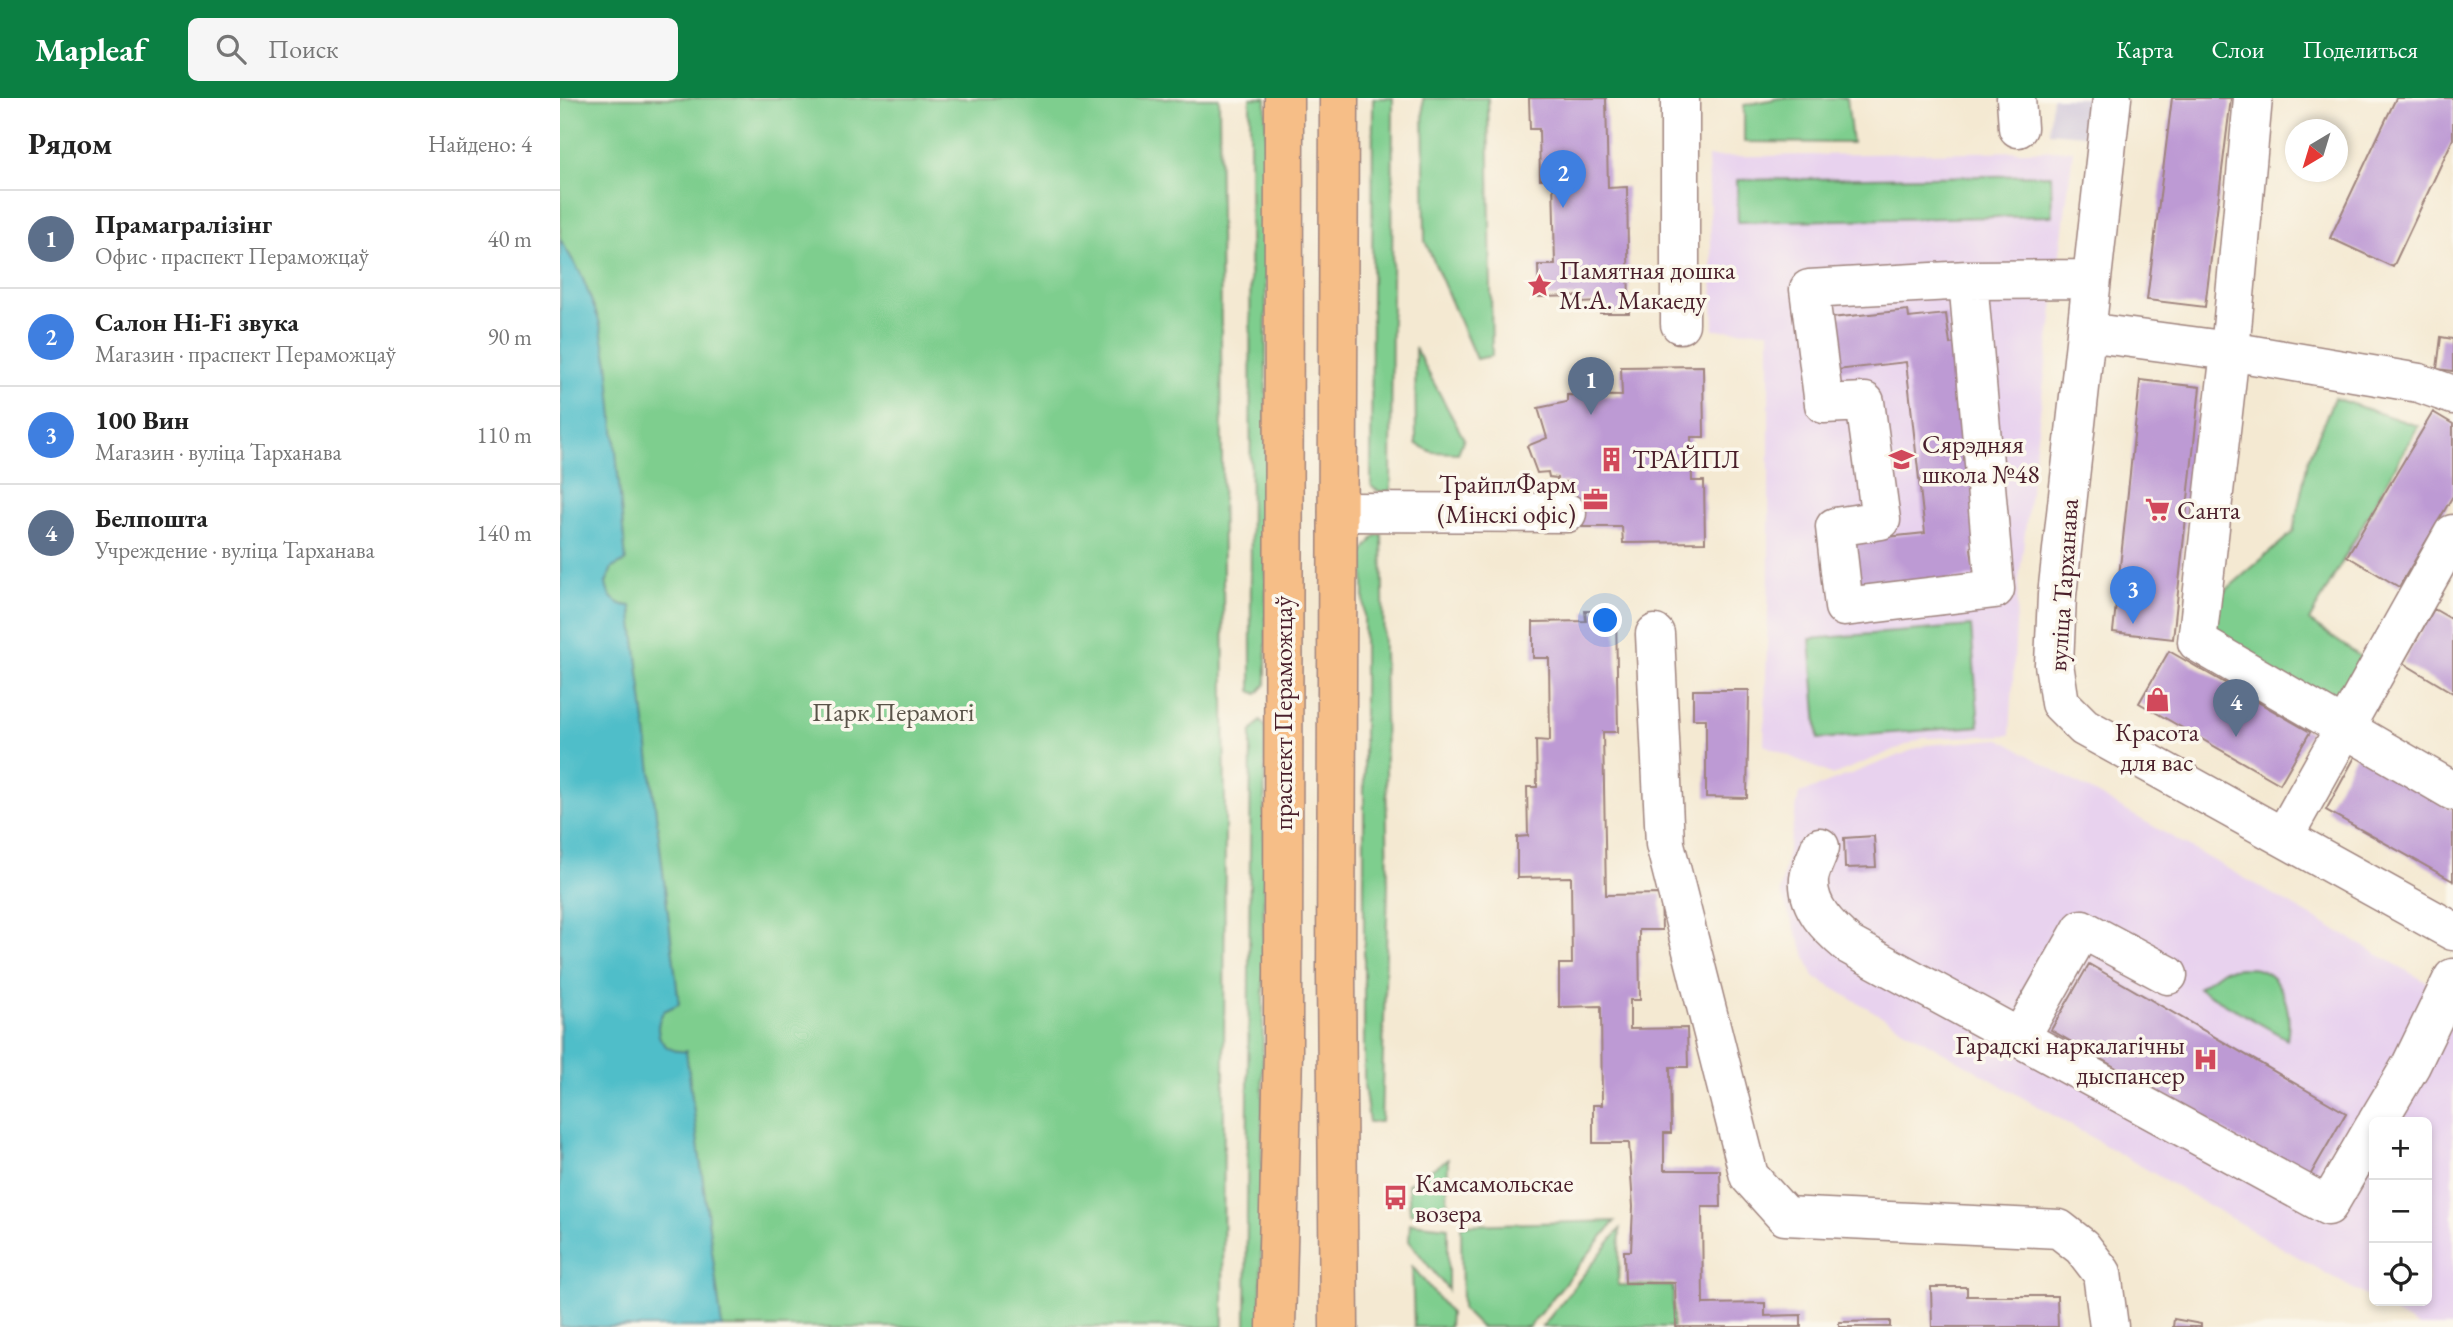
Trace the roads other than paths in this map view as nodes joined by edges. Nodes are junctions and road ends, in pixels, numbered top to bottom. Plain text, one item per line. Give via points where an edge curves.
1 (1284, 98) edge
2 (1339, 98) edge
3 (1680, 98) edge
4 (2112, 98) edge
5 (2253, 98) edge
6 (2091, 279) junction
7 (1968, 280) junction
8 (1680, 324) dead end
9 (2086, 332) junction
10 (2230, 351) junction
11 (2453, 395) edge
12 (1338, 512) junction
13 (1567, 513) dead end
14 (2453, 534) edge
15 (1655, 634) dead end
16 (2344, 728) junction
17 (2453, 790) edge
18 (2284, 836) junction
19 (1820, 847) dead end
20 (2453, 931) edge
21 (2168, 975) dead end
22 (2453, 978) edge
23 (2020, 1038) junction
24 (2380, 1117) edge
25 (2369, 1136) edge
26 (1276, 1327) edge
27 (1339, 1327) edge
28 (2109, 1327) edge

1 - 26 main road, праспект Пераможцаў via 1283,1052
2 - 12 main road, праспект Пераможцаў
3 - 8 street
4 - 6 street, вуліца Тарханава
5 - 10 street
6 - 7 street
6 - 9 street, вуліца Тарханава
7 - 7 street via 1809,289 1824,404 1865,402 1881,520 1835,527 1844,607 1995,589
9 - 10 street
9 - 18 street, вуліца Тарханава via 2057,595 2054,664 2060,703 2084,727
10 - 11 street via 2419,383
10 - 16 street via 2197,642
12 - 13 street
12 - 27 main road, праспект Пераможцаў
14 - 16 street
15 - 28 street via 1665,844 1749,1176 1785,1216 2059,1229 2082,1247 2102,1273
16 - 17 street
16 - 18 street
18 - 20 street, вуліца Тарханава
19 - 23 street via 1809,879 1813,905 1829,928 1876,962
21 - 23 street via 2082,929
22 - 24 street
23 - 25 street via 2328,1206

